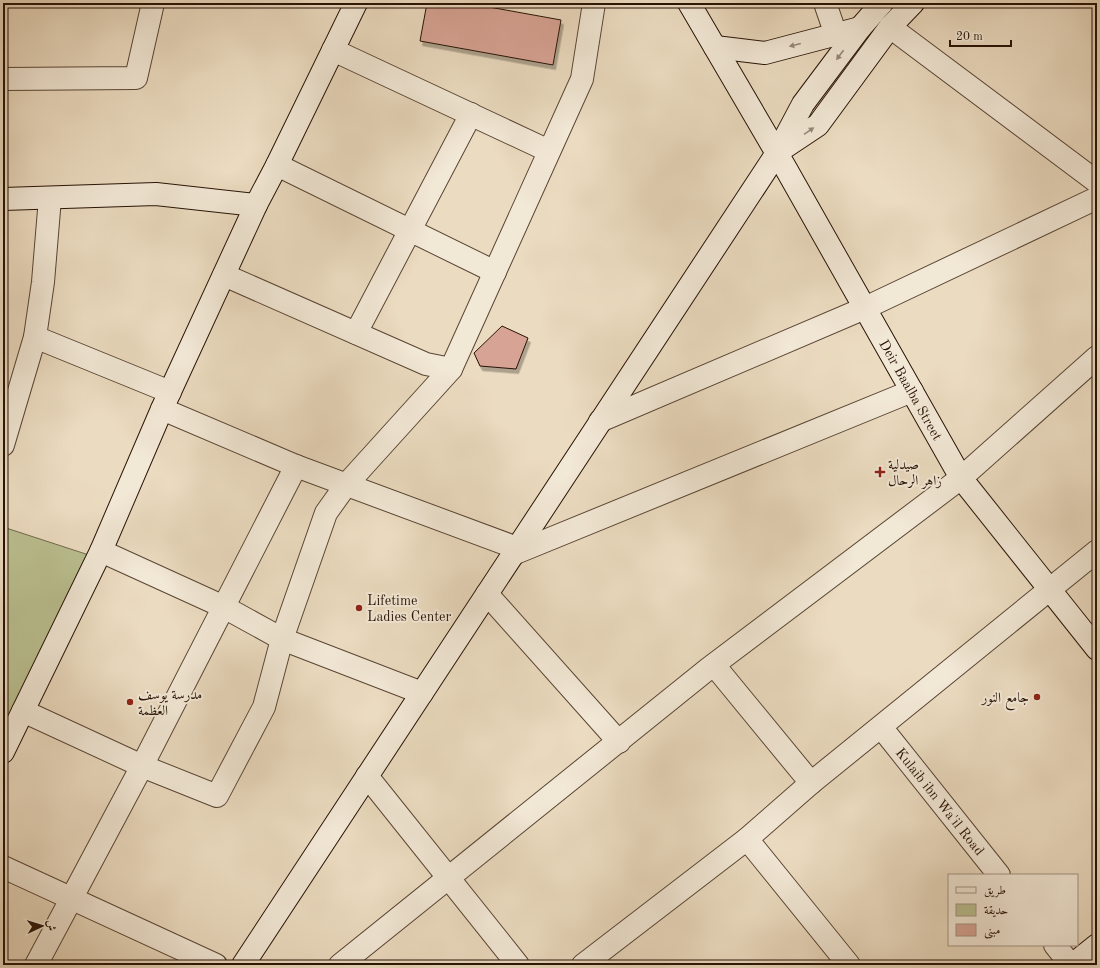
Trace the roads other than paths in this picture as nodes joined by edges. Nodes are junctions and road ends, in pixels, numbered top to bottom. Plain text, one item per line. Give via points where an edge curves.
1 (153, 3) edge
2 (356, 3) edge
3 (594, 3) edge
4 (689, 3) edge
5 (825, 3) edge
6 (882, 3) edge
7 (913, 3) edge
8 (890, 27) junction
9 (860, 28) junction
10 (836, 35) junction
11 (715, 48) junction
12 (332, 50) junction
13 (3, 79) edge
14 (471, 114) junction
15 (549, 151) junction
16 (777, 153) junction
17 (277, 165) junction
18 (1097, 182) edge
19 (50, 198) junction
20 (1097, 198) edge
21 (3, 199) edge
22 (256, 205) junction
23 (410, 230) junction
24 (495, 272) junction
25 (224, 275) junction
26 (865, 308) junction
27 (356, 333) junction
28 (35, 337) junction
29 (1097, 357) edge
30 (451, 369) junction
31 (912, 391) junction
32 (166, 400) junction
33 (600, 421) junction
34 (3, 445) edge
35 (296, 466) junction
36 (961, 478) junction
37 (346, 485) junction
38 (101, 551) junction
39 (515, 551) junction
40 (1097, 551) edge
41 (1050, 589) junction
42 (487, 594) junction
43 (224, 607) junction
44 (282, 639) junction
45 (1097, 649) edge
46 (714, 665) junction
47 (422, 693) junction
48 (23, 711) junction
49 (881, 727) junction
50 (619, 742) junction
51 (3, 752) edge
52 (142, 766) junction
53 (367, 776) junction
54 (811, 783) junction
55 (747, 839) junction
56 (3, 867) edge
57 (998, 874) edge
58 (449, 878) junction
59 (71, 899) junction
60 (1056, 946) edge
61 (1097, 946) edge
62 (839, 962) edge
63 (36, 965) edge
64 (216, 965) edge
65 (243, 965) edge
66 (340, 965) edge
67 (518, 965) edge
68 (583, 965) edge
69 (1071, 965) edge

1 - 13 street via 136,78
2 - 12 street
3 - 15 street via 582,79
4 - 11 street, Deir Baalba Street
5 - 10 street
6 - 9 street
7 - 8 street
16 -> 8 street via 818,125
8 - 18 street
9 - 10 street
9 -> 16 street via 802,104
10 -> 11 street via 765,53
11 - 16 street, Deir Baalba Street
12 - 14 street
12 - 17 street
14 - 15 street
14 - 23 street
15 - 24 street
16 - 26 street, Deir Baalba Street
16 - 33 street
17 - 22 street
17 - 23 street
19 - 21 street
19 - 22 street via 156,194
19 - 28 street via 43,282
20 - 26 street
22 - 25 street
23 - 24 street
23 - 27 street
24 - 30 street
25 - 27 street
25 - 32 street
26 - 31 street, Deir Baalba Street
26 - 33 street
27 - 30 street via 426,364
28 - 32 street
28 - 34 street
29 - 36 street
30 - 37 street
31 - 36 street, Deir Baalba Street
31 - 39 street
32 - 35 street
32 - 38 street
33 - 39 street
35 - 37 street
35 - 43 street
36 - 41 street, Deir Baalba Street
36 - 46 street
37 - 39 street
37 - 44 street via 326,512
38 - 43 street
38 - 48 street
39 - 42 street
40 - 41 street
41 - 45 street, Deir Baalba Street
41 - 49 street
42 - 47 street
42 - 50 street
43 - 44 street
43 - 52 street
44 - 47 street
44 - 52 street via 264,707 217,796
46 - 50 street
46 - 54 street
47 - 53 street
48 - 51 street
48 - 52 street
49 - 54 street
49 - 57 street, Kulaib ibn Wa'il Road
50 - 58 street
52 - 59 street
53 - 58 street
53 - 65 street
54 - 55 street
55 - 62 street
55 - 68 street
56 - 59 street
58 - 66 street
58 - 67 street
59 - 63 street
59 - 64 street
60 - 69 street
61 - 69 street

